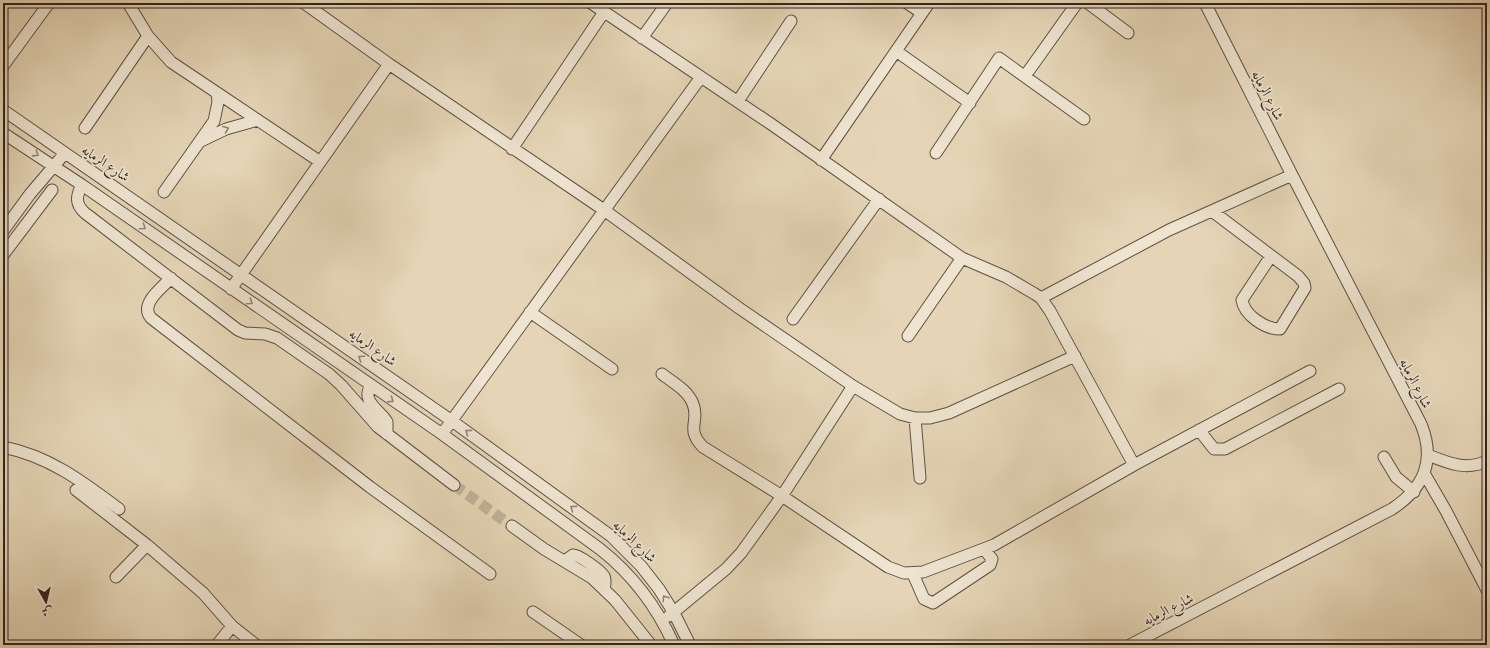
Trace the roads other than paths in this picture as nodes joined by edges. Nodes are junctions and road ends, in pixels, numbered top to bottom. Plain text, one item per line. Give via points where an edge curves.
1 (49, 3) edge
2 (128, 3) edge
3 (304, 3) edge
4 (591, 3) edge
5 (667, 3) edge
6 (907, 3) edge
7 (929, 3) edge
8 (1077, 3) edge
9 (1088, 3) edge
10 (1205, 3) edge
11 (604, 12) junction
12 (922, 13) junction
13 (791, 21) dead end
14 (1128, 34) dead end
15 (148, 36) junction
16 (642, 38) junction
17 (896, 51) junction
18 (389, 64) junction
19 (3, 66) edge
20 (1025, 76) junction
21 (701, 77) junction
22 (217, 93) junction
23 (738, 101) junction
24 (970, 103) junction
25 (3, 110) edge
26 (1084, 119) dead end
27 (258, 120) junction
28 (85, 128) dead end
29 (4, 135) edge
30 (197, 144) junction
31 (512, 149) junction
32 (65, 153) junction
33 (936, 154) dead end
34 (821, 160) junction
35 (319, 161) junction
36 (54, 166) junction
37 (1292, 174) junction
38 (82, 185) junction
39 (52, 190) dead end
40 (164, 192) dead end
41 (879, 199) junction
42 (604, 210) junction
43 (1212, 211) junction
44 (3, 231) edge
45 (3, 255) edge
46 (1271, 256) junction
47 (962, 258) junction
48 (242, 274) junction
49 (171, 278) junction
50 (231, 289) junction
51 (1041, 298) junction
52 (530, 312) junction
53 (793, 319) dead end
54 (908, 336) dead end
55 (1075, 356) junction
56 (612, 370) dead end
57 (1310, 371) dead end
58 (662, 374) dead end
59 (371, 386) junction
60 (853, 386) junction
61 (1339, 389) dead end
62 (915, 418) junction
63 (452, 421) junction
64 (1199, 430) junction
65 (386, 434) junction
66 (442, 434) junction
67 (3, 447) edge
68 (1428, 455) junction
69 (1384, 457) dead end
70 (1487, 461) edge
71 (1134, 465) junction
72 (1424, 473) junction
73 (920, 478) dead end
74 (454, 485) tunnel mouth
75 (76, 490) dead end
76 (1414, 492) junction
77 (782, 496) junction
78 (119, 509) dead end
79 (512, 526) tunnel mouth
80 (147, 545) junction
81 (984, 549) junction
82 (490, 574) dead end
83 (913, 574) junction
84 (116, 577) dead end
85 (1487, 590) edge
86 (533, 612) dead end
87 (674, 613) junction
88 (662, 620) junction
89 (232, 626) junction
90 (217, 645) edge
91 (256, 645) edge
92 (581, 645) edge
93 (651, 645) edge
94 (674, 645) edge
95 (690, 645) edge
96 (1130, 645) edge

1 - 19 street
2 - 15 street
3 - 18 street
4 - 11 street
5 - 16 street
6 - 12 street
7 - 12 street
8 - 20 street
9 - 14 street
10 - 37 street, شارع الرمايه
11 - 16 street
11 - 31 street
12 - 17 street
13 - 23 street
15 - 22 street via 171,62
15 - 28 street
16 - 21 street
17 - 24 street
17 - 34 street
18 - 31 street
18 - 35 street
20 - 24 street via 1000,58
20 - 26 street
21 - 23 street
21 - 42 street
22 - 27 street
22 - 30 street via 214,121
23 - 34 street
24 - 33 street
25 - 32 street, شارع الرمايه
30 -> 27 street via 226,129
27 - 35 street
29 -> 36 street, شارع الرمايه
30 - 40 street
31 - 42 street
32 - 36 street
32 - 48 street, شارع الرمايه
34 - 41 street
35 - 48 street
36 - 38 street, شارع الرمايه
36 - 44 street
37 - 43 street
37 - 68 street, شارع الرمايه via 1421,424
38 - 49 street via 77,197 82,211
38 -> 50 street, شارع الرمايه
39 - 45 street
41 - 47 street
41 - 53 street
42 - 52 street
42 - 60 street via 739,308
43 - 46 street
43 - 51 street via 1169,230
46 - 46 street via 1298,276 1305,288 1280,329 1272,329 1248,313 1242,300
47 - 51 street via 1006,277
47 - 54 street
48 - 50 street
63 -> 48 street, شارع الرمايه
49 - 65 street via 238,330 277,338 329,374
49 - 82 street via 148,305 151,318 370,487
50 -> 59 street, شارع الرمايه
51 - 55 street
52 - 56 street
52 - 63 street
55 - 62 street via 949,413 930,418
55 - 71 street
57 - 64 street
58 - 77 street via 690,398 694,405 693,431 696,440 703,447
59 - 65 street via 367,394 368,400 387,422
59 -> 66 street, شارع الرمايه
60 - 62 street via 900,414
60 - 77 street
61 - 64 street via 1225,449 1214,449
62 - 73 street
63 - 66 street
87 -> 63 street, شارع الرمايه via 641,566 611,536
64 - 71 street
65 - 74 street
66 - 88 street, شارع الرمايه via 611,557 639,587
67 - 78 street via 34,455 60,467
68 - 70 street via 1459,466
68 - 72 street, شارع الرمايه
69 - 76 street via 1396,477
71 - 81 street
72 - 76 street, شارع الرمايه
72 - 85 street
75 - 80 street
76 - 96 street, شارع الرمايه via 1392,509
77 - 83 street via 888,567
77 - 87 street via 726,570
79 - 93 street via 544,549 566,560 573,555 579,556 603,575 604,589
80 - 84 street
80 - 89 street via 203,593
81 - 83 street
81 - 83 street via 992,559 988,568 933,603 924,599
86 - 92 street
87 - 88 street
87 - 95 street, شارع الرمايه
88 - 94 street, شارع الرمايه
89 - 90 street
89 - 91 street

